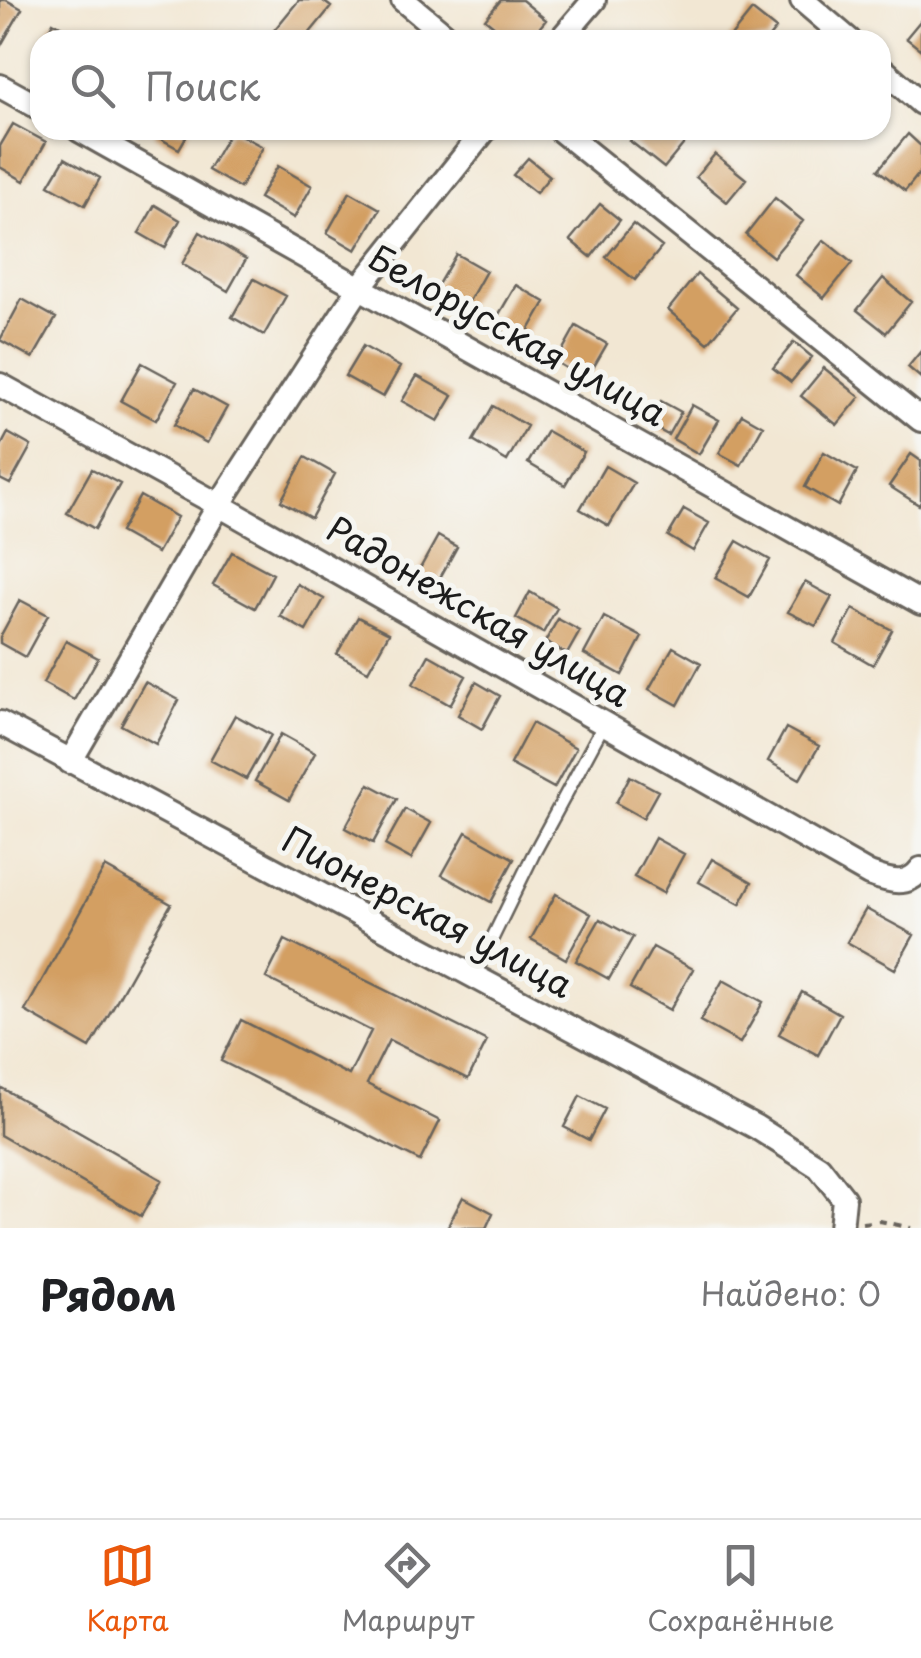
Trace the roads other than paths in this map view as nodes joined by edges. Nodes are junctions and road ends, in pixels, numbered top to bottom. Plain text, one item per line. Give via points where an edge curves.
1 (404, 0) edge
2 (594, 0) edge
3 (802, 0) edge
4 (439, 30) edge
5 (568, 30) edge
6 (836, 30) edge
7 (891, 77) edge
8 (0, 86) edge
9 (30, 102) edge
10 (921, 103) edge
11 (97, 140) edge
12 (477, 140) edge
13 (572, 140) edge
14 (360, 288) junction
15 (0, 385) edge
16 (921, 420) edge
17 (219, 505) junction
18 (921, 603) edge
19 (0, 723) edge
20 (604, 724) junction
21 (70, 762) junction
22 (921, 869) edge
23 (473, 978) junction
24 (842, 1227) edge

1 - 4 street
2 - 5 street
3 - 6 street
7 - 10 street
8 - 9 street
11 - 14 street, Белорусская улица
12 - 14 street
13 - 16 street
14 - 17 street
14 - 18 street, Белорусская улица
15 - 17 street, Радонежская улица
17 - 20 street, Радонежская улица
17 - 21 street
19 - 21 street, Пионерская улица
20 - 22 street, Радонежская улица via 869,874 895,883
20 - 23 lane
21 - 23 street, Пионерская улица
23 - 24 street, Пионерская улица via 818,1166 844,1199

